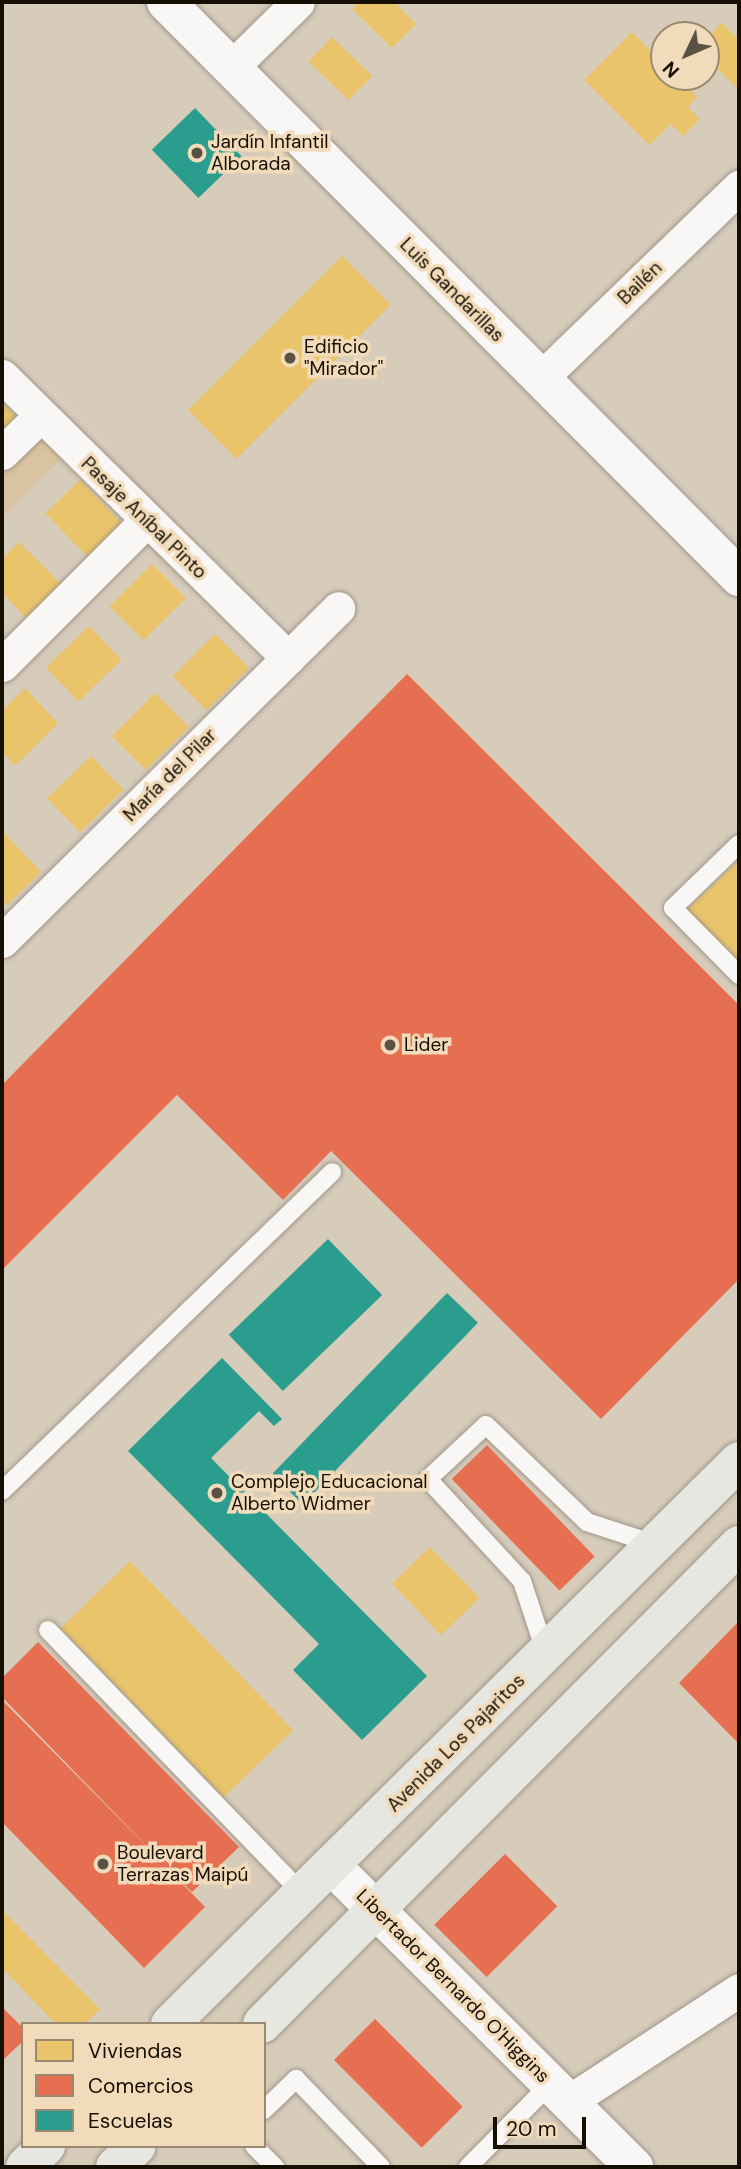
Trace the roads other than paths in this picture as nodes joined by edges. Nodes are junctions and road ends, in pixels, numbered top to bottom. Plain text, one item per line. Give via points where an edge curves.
1 (166, 2) edge
2 (298, 2) edge
3 (231, 68) junction
4 (739, 187) edge
5 (2, 376) edge
6 (540, 379) junction
7 (40, 416) junction
8 (2, 453) edge
9 (146, 521) junction
10 (739, 577) edge
11 (338, 608) dead end
12 (288, 658) junction
13 (2, 665) edge
14 (739, 844) edge
15 (2, 941) edge
16 (739, 975) edge
17 (332, 1172) dead end
18 (739, 1461) edge
19 (2, 1491) edge
20 (657, 1545) junction
21 (734, 1562) edge
22 (48, 1630) dead end
23 (546, 1654) junction
24 (331, 1865) junction
25 (302, 1893) junction
26 (377, 1911) junction
27 (739, 1990) edge
28 (172, 2022) edge
29 (264, 2022) edge
30 (559, 2093) junction
31 (266, 2108) edge
32 (44, 2148) edge
33 (135, 2148) edge
34 (256, 2148) edge
35 (25, 2167) edge
36 (116, 2167) edge
37 (275, 2167) edge
38 (381, 2167) edge
39 (468, 2167) edge
40 (634, 2167) edge

1 - 3 street, Luis Gandarillas
2 - 3 street
3 - 6 street, Luis Gandarillas
4 - 6 street, Bailén
5 - 7 street, Pasaje Aníbal Pinto
6 - 10 street, Luis Gandarillas
7 - 8 street
7 - 9 street, Pasaje Aníbal Pinto
9 - 12 street, Pasaje Aníbal Pinto
9 - 13 street
11 - 12 street, María del Pilar
12 - 15 street, María del Pilar
14 - 16 lane via 673,908
17 - 19 lane
18 - 20 main road, Avenida Los Pajaritos
20 - 23 main road, Avenida Los Pajaritos
20 - 23 lane via 587,1522 485,1425 428,1479 522,1581
21 - 26 main road
22 - 25 lane
23 - 24 main road, Avenida Los Pajaritos
24 - 25 main road, Avenida Los Pajaritos
24 - 26 street, Libertador Bernardo O'Higgins
25 - 28 main road, Avenida Los Pajaritos
26 - 29 main road
26 - 30 street, Libertador Bernardo O'Higgins
27 - 30 street
30 - 39 lane
30 - 40 street, Libertador Bernardo O'Higgins
31 - 38 lane via 296,2079
32 - 35 main road
33 - 36 main road
34 - 37 lane

